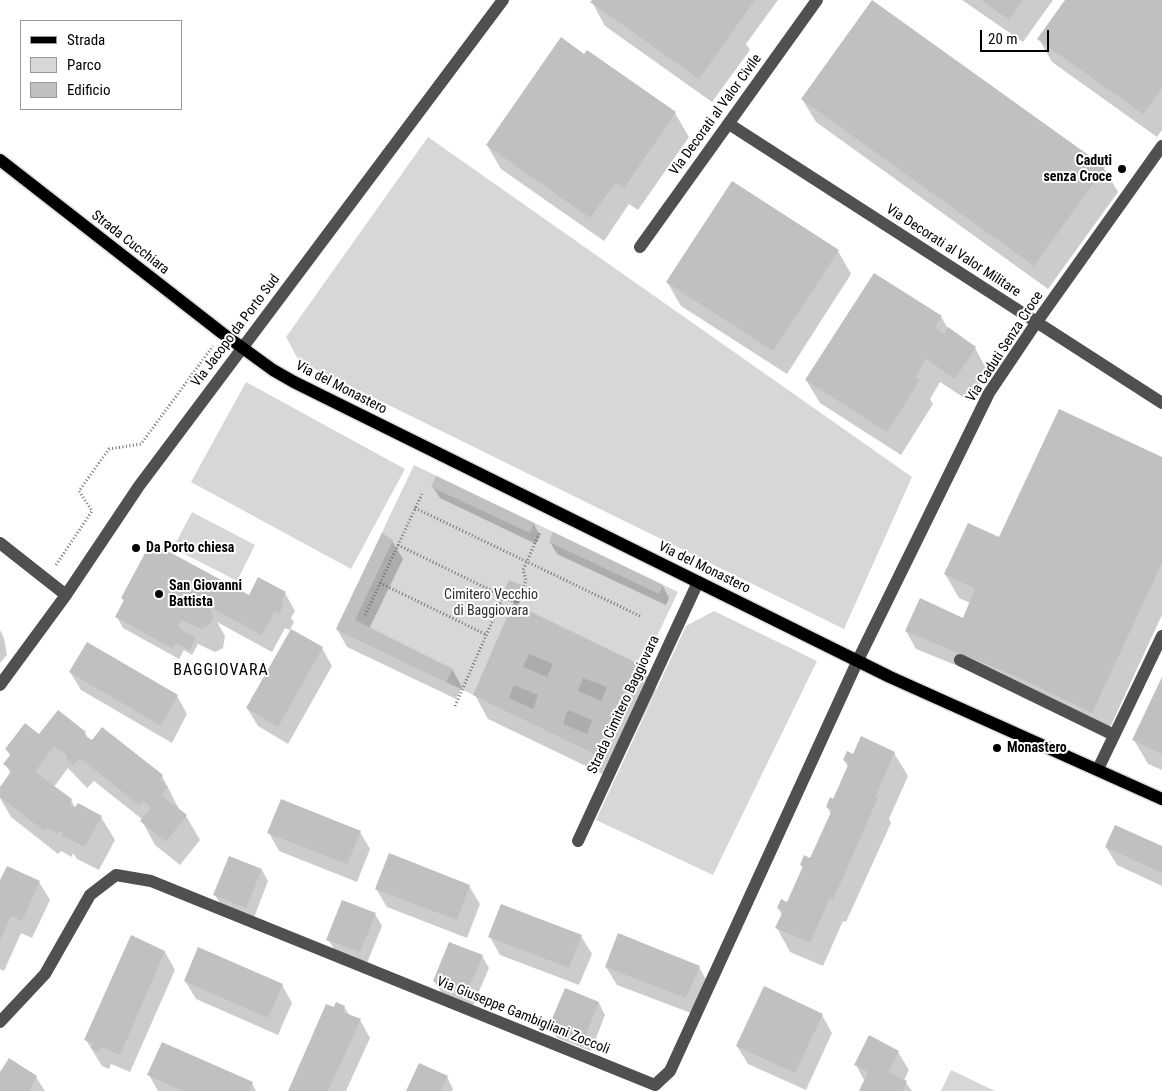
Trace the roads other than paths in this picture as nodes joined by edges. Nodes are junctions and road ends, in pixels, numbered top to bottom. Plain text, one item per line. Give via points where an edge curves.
1 (503, 0) edge
2 (817, 0) edge
3 (729, 124) junction
4 (1162, 146) edge
5 (0, 160) edge
6 (640, 247) dead end
7 (1036, 323) junction
8 (242, 348) junction
9 (1162, 403) edge
10 (0, 544) edge
11 (698, 582) junction
12 (66, 595) junction
13 (1162, 636) edge
14 (858, 660) junction
15 (960, 660) dead end
16 (0, 685) edge
17 (1114, 735) junction
18 (1098, 769) junction
19 (1162, 798) edge
20 (578, 841) dead end
21 (0, 1022) edge

1 - 8 street, Via Jacopo da Porto Sud
2 - 3 street, Via Decorati al Valor Civile
3 - 6 street, Via Decorati al Valor Civile
3 - 7 street, Via Decorati al Valor Militare
4 - 7 street, Via Caduti Senza Croce
5 - 8 main road, Strada Cucchiara
7 - 9 street, Via Decorati al Valor Militare
7 - 14 street, Via Caduti Senza Croce via 989,393
8 - 11 main road, Via del Monastero via 294,382
8 - 12 street, Via Jacopo da Porto Sud via 139,486
10 - 12 street
11 - 14 main road, Via del Monastero
11 - 20 street, Strada Cimitero Baggiovara
12 - 16 street, Via Jacopo da Porto Sud
13 - 17 street
14 - 18 main road, Via del Monastero
14 - 21 street, Via Giuseppe Gambigliani Zoccoli via 670,1071 655,1086 151,880 116,875 90,895 45,974
15 - 17 street
17 - 18 street
18 - 19 main road, Via del Monastero

